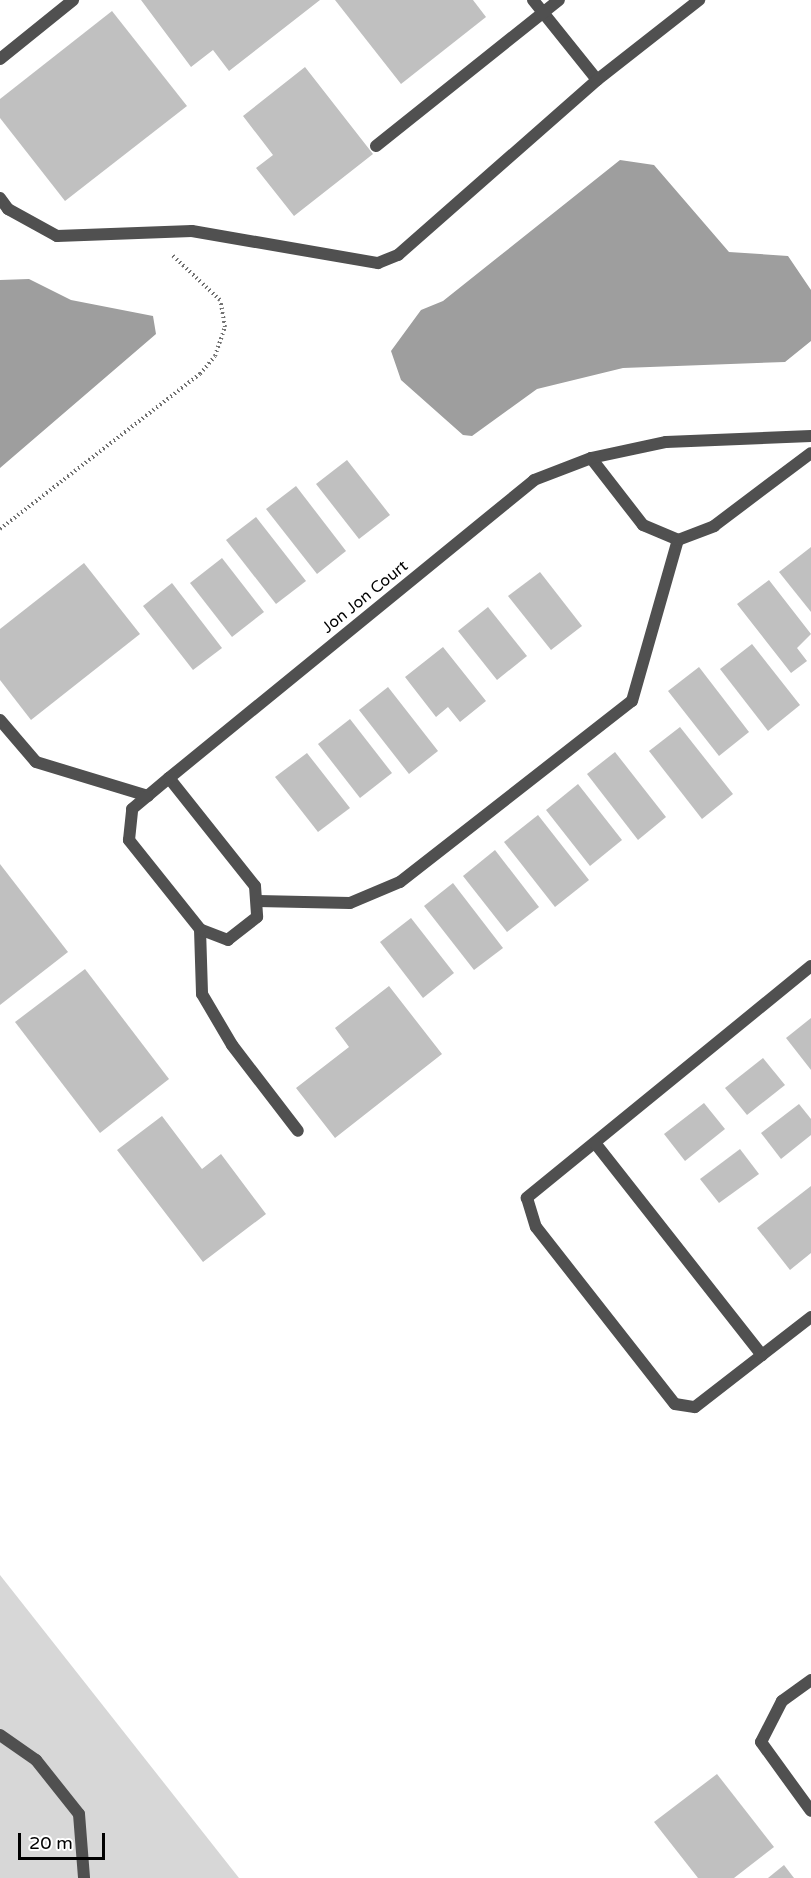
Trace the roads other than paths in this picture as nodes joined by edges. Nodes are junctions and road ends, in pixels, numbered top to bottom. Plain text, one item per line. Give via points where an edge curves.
1 (73, 0) edge
2 (533, 0) edge
3 (558, 0) edge
4 (699, 0) edge
5 (543, 13) junction
6 (0, 58) edge
7 (597, 80) junction
8 (376, 146) dead end
9 (0, 198) edge
10 (811, 436) edge
11 (811, 453) edge
12 (591, 458) junction
13 (678, 540) junction
14 (0, 720) edge
15 (169, 778) junction
16 (147, 796) junction
17 (258, 901) junction
18 (200, 929) junction
19 (811, 966) edge
20 (298, 1131) dead end
21 (595, 1143) junction
22 (811, 1317) edge
23 (762, 1355) junction
24 (811, 1680) edge
25 (0, 1736) edge
26 (811, 1811) edge
27 (84, 1878) edge

1 - 6 street
2 - 5 street
3 - 5 street
4 - 7 street
5 - 7 street
5 - 8 street
7 - 9 street via 398,255 378,263 192,231 57,236 8,209
10 - 12 street, Jon Jon Court via 666,442
11 - 13 street via 714,526
12 - 13 street via 643,525
12 - 15 street, Jon Jon Court via 534,480
13 - 17 street via 632,701 400,882 350,903
14 - 16 street via 36,762
15 - 16 street, Jon Jon Court
15 - 17 street via 255,886
16 - 18 street, Jon Jon Court via 132,809 129,840
17 - 18 street, Jon Jon Court via 257,917 228,940
18 - 20 street via 202,994 232,1045
19 - 21 street
21 - 23 street
21 - 23 street via 527,1198 536,1227 675,1404 695,1407
22 - 23 street
24 - 26 street via 782,1701 761,1742
25 - 27 street via 36,1760 79,1814

